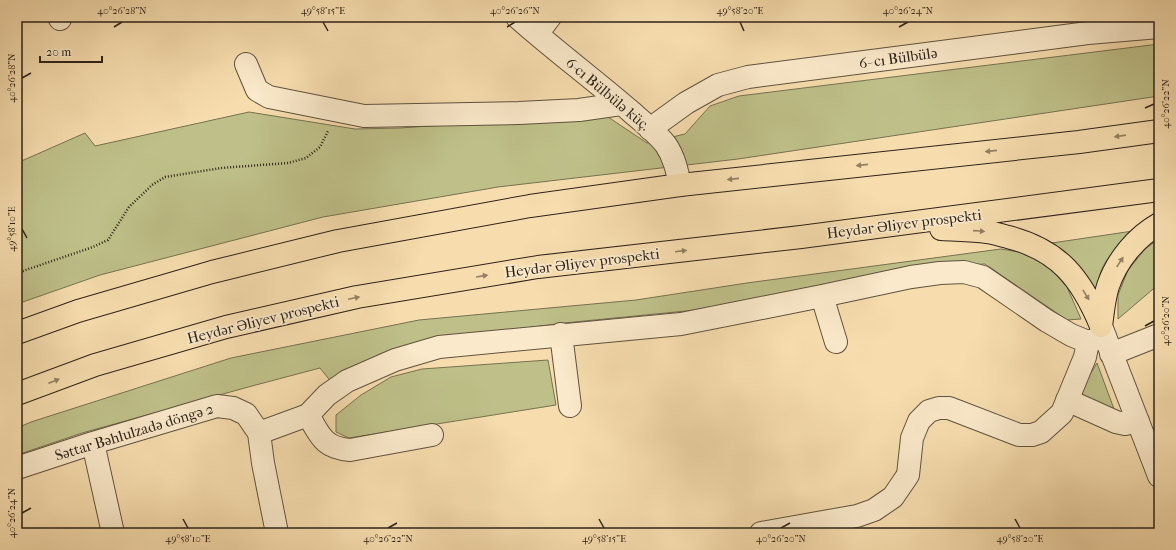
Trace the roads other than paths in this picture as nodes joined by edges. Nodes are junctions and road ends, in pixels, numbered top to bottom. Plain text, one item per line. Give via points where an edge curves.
1 (517, 17) edge
2 (550, 17) edge
3 (1088, 25) edge
4 (1159, 27) edge
5 (537, 34) junction
6 (246, 64) dead end
7 (621, 104) junction
8 (650, 129) junction
9 (1159, 131) edge
10 (680, 185) junction
11 (1159, 190) edge
12 (1159, 224) edge
13 (800, 237) junction
14 (822, 296) junction
15 (17, 333) edge
16 (561, 334) junction
17 (1159, 335) edge
18 (1101, 339) junction
19 (836, 342) dead end
20 (17, 394) edge
21 (1067, 400) junction
22 (570, 406) dead end
23 (308, 415) junction
24 (1138, 421) junction
25 (259, 433) junction
26 (432, 435) dead end
27 (93, 443) junction
28 (17, 468) edge
29 (1159, 476) edge
30 (113, 533) edge
31 (277, 533) edge
32 (760, 533) edge

1 - 5 street, 6-cı Bülbülə küç.
2 - 5 street
3 - 4 street, 6- cı Bülbülə
3 - 8 street, 6- cı Bülbülə via 748,77 718,85 686,103
5 - 7 street, 6-cı Bülbülə küç.
6 - 7 street via 257,90 269,97 364,116 519,113 580,110
7 - 8 street, 6-cı Bülbülə küç.
8 - 10 street, 6-cı Bülbülə küç. via 665,144 675,162
9 -> 10 highway
10 - 15 highway via 530,206 338,241 212,272 78,311
11 - 13 highway, Heydər Əliyev prospekti
18 -> 12 highway via 1104,303 1108,285 1117,267 1130,247
13 -> 18 highway via 939,228 988,232 1023,241 1048,253 1069,270 1093,305
20 -> 13 highway, Heydər Əliyev prospekti via 95,365 226,327 357,297 538,267
14 - 16 street via 681,324
14 - 18 street via 911,277 964,272 983,277 1071,335
14 - 19 street
16 - 22 street
16 - 23 street via 439,347 395,360 347,381 327,395
17 - 18 street
18 - 21 street via 1085,357
18 - 24 street
21 - 24 street via 1116,422 1125,424
21 - 32 street via 1062,413 1041,432 1032,435 1019,435 949,408 929,411 919,421 912,438 908,475 893,497 874,510 857,516
23 - 25 street
23 - 26 street via 328,444 339,449 350,450
24 - 29 street
25 - 27 street, Səttar Bəhlulzadə döngə 2 via 246,414 233,408 217,406
25 - 31 street, Səttar Bəhlulzadə döngə 2
27 - 28 street, Səttar Bəhlulzadə döngə 2
27 - 30 street

